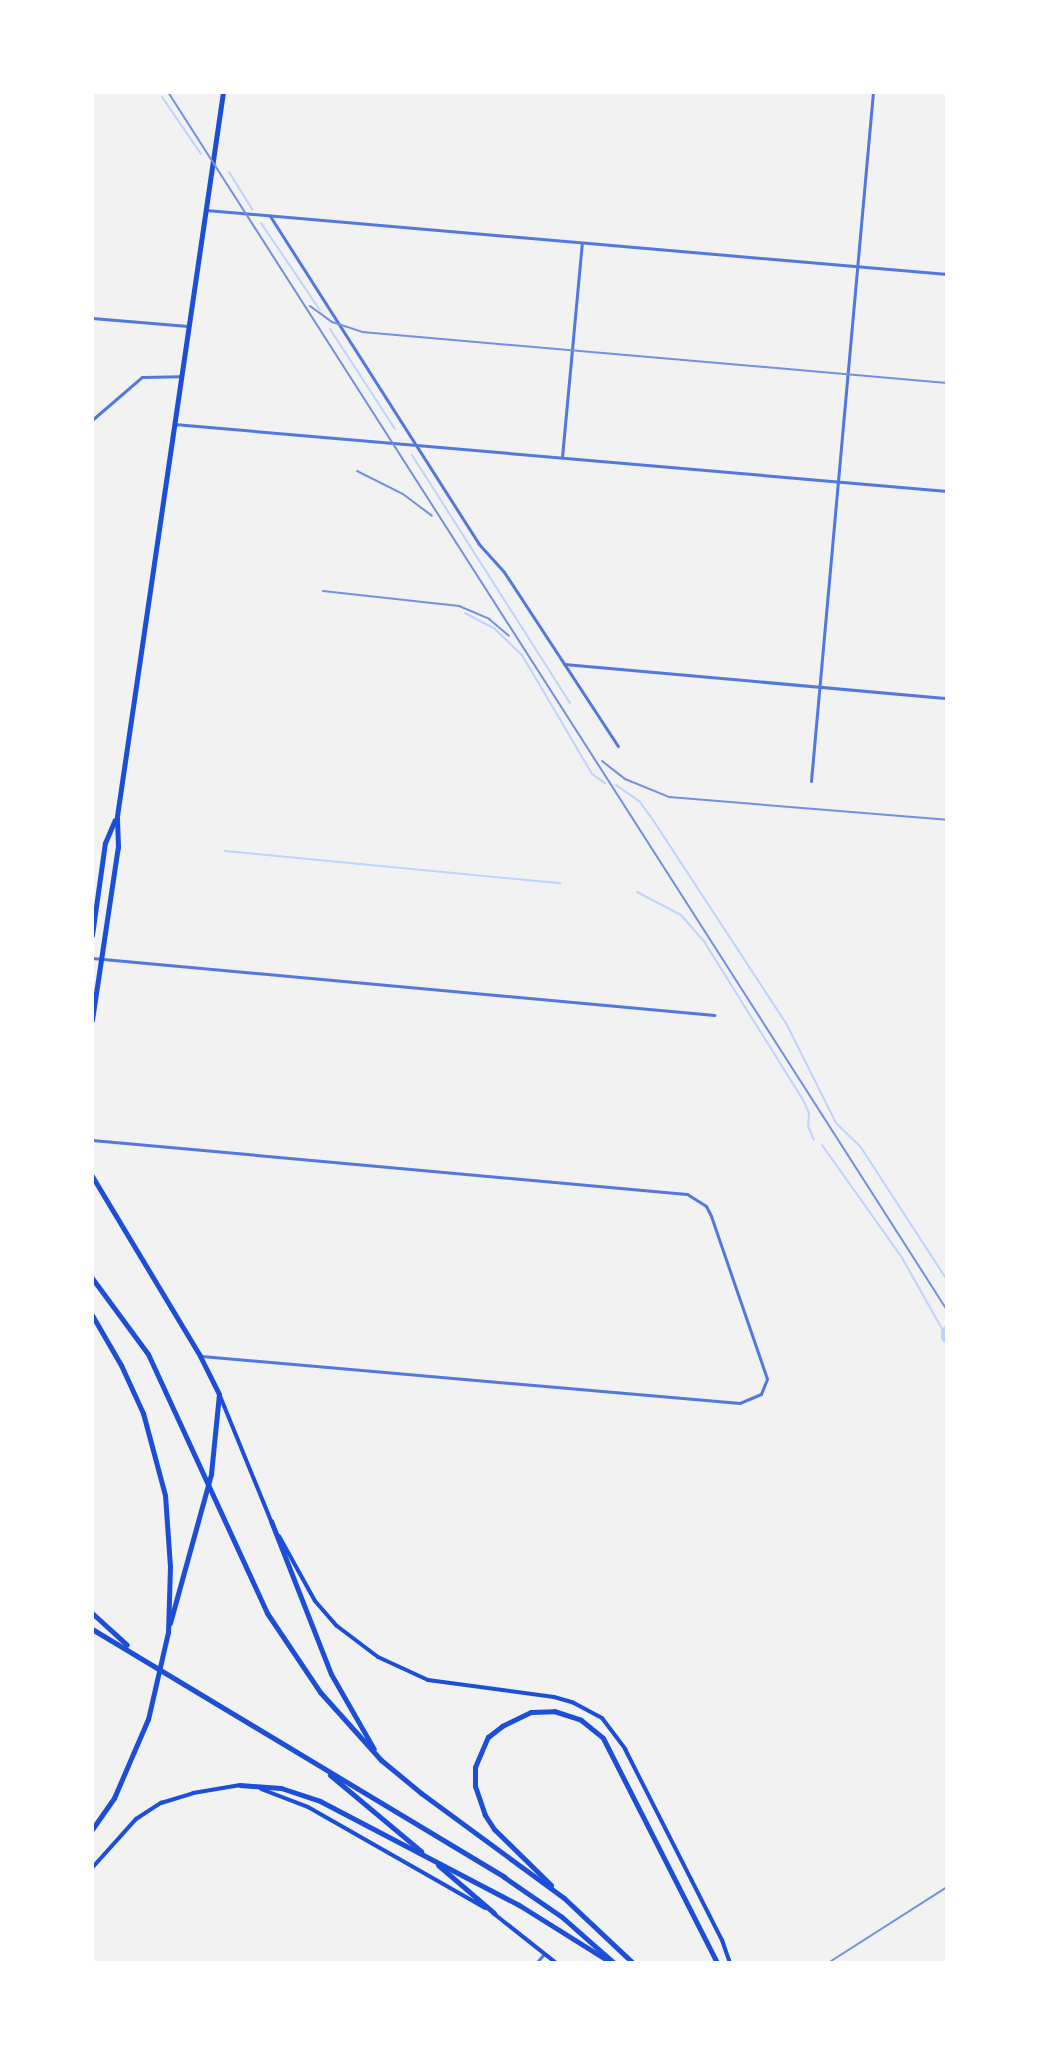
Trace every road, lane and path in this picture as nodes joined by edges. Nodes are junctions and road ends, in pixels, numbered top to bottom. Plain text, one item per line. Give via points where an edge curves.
1 (223, 92) edge
2 (873, 92) edge
3 (205, 210) junction
4 (270, 216) junction
5 (582, 243) junction
6 (857, 266) junction
7 (947, 274) edge
8 (92, 318) edge
9 (189, 326) junction
10 (181, 376) junction
11 (92, 420) edge
12 (173, 424) junction
13 (413, 444) junction
14 (562, 457) junction
15 (838, 481) junction
16 (947, 491) edge
17 (563, 664) junction
18 (820, 687) junction
19 (947, 698) edge
20 (618, 746) dead end
21 (811, 781) dead end
22 (117, 816) junction
23 (100, 878) junction
24 (92, 895) edge
25 (92, 935) edge
26 (92, 958) edge
27 (101, 959) junction
28 (714, 1015) dead end
29 (92, 1020) edge
30 (92, 1140) edge
31 (92, 1176) edge
32 (92, 1278) edge
33 (92, 1315) edge
34 (200, 1356) junction
35 (219, 1394) junction
36 (271, 1521) junction
37 (92, 1613) edge
38 (92, 1629) edge
39 (168, 1632) junction
40 (146, 1660) junction
41 (381, 1760) junction
42 (314, 1762) junction
43 (240, 1785) junction
44 (92, 1830) edge
45 (92, 1868) edge
46 (564, 1898) junction
47 (494, 1913) junction
48 (545, 1953) junction
49 (536, 1963) edge
50 (556, 1963) edge
51 (613, 1963) edge
52 (633, 1963) edge
53 (717, 1963) edge
54 (730, 1963) edge

1 - 3 main road
2 - 6 street
3 - 4 street
3 - 9 main road
4 - 5 street
4 - 13 street
5 - 6 street
5 - 14 street
6 - 7 street
6 - 15 street
8 - 9 street
9 - 10 main road
10 - 11 street via 142,377
10 - 12 main road
12 - 13 street
12 - 22 main road
13 - 14 street
13 - 17 street
14 - 15 street
15 - 16 street
15 - 18 street
17 - 18 street
17 - 20 street
18 - 19 street
18 - 21 street
22 - 23 main road via 105,843
22 - 27 main road via 118,847
23 - 24 main road
23 - 25 main road
26 - 27 street
27 - 28 street
27 - 29 main road
30 - 34 street via 687,1194 711,1216 766,1371 761,1394 740,1403
31 - 34 main road
32 - 41 main road via 148,1354 267,1613 320,1692
33 - 39 main road via 132,1389 157,1461 169,1529
34 - 35 main road
35 - 36 main road
35 - 39 main road via 216,1441
36 - 41 main road via 331,1674
36 - 54 main road via 315,1601 337,1626 378,1657 428,1680 554,1697 602,1718 625,1749
37 - 40 main road
38 - 40 main road
39 - 44 main road via 148,1719 114,1798
40 - 42 main road
41 - 46 main road
42 - 47 main road
42 - 51 main road via 504,1877 562,1917
43 - 45 main road via 161,1803 136,1819
43 - 47 main road via 270,1790 308,1807
43 - 51 main road via 299,1793 499,1894
46 - 52 main road
46 - 53 main road via 494,1829 475,1786 477,1759 488,1737 531,1712 569,1714 603,1738
47 - 48 main road
48 - 49 street
48 - 50 main road

